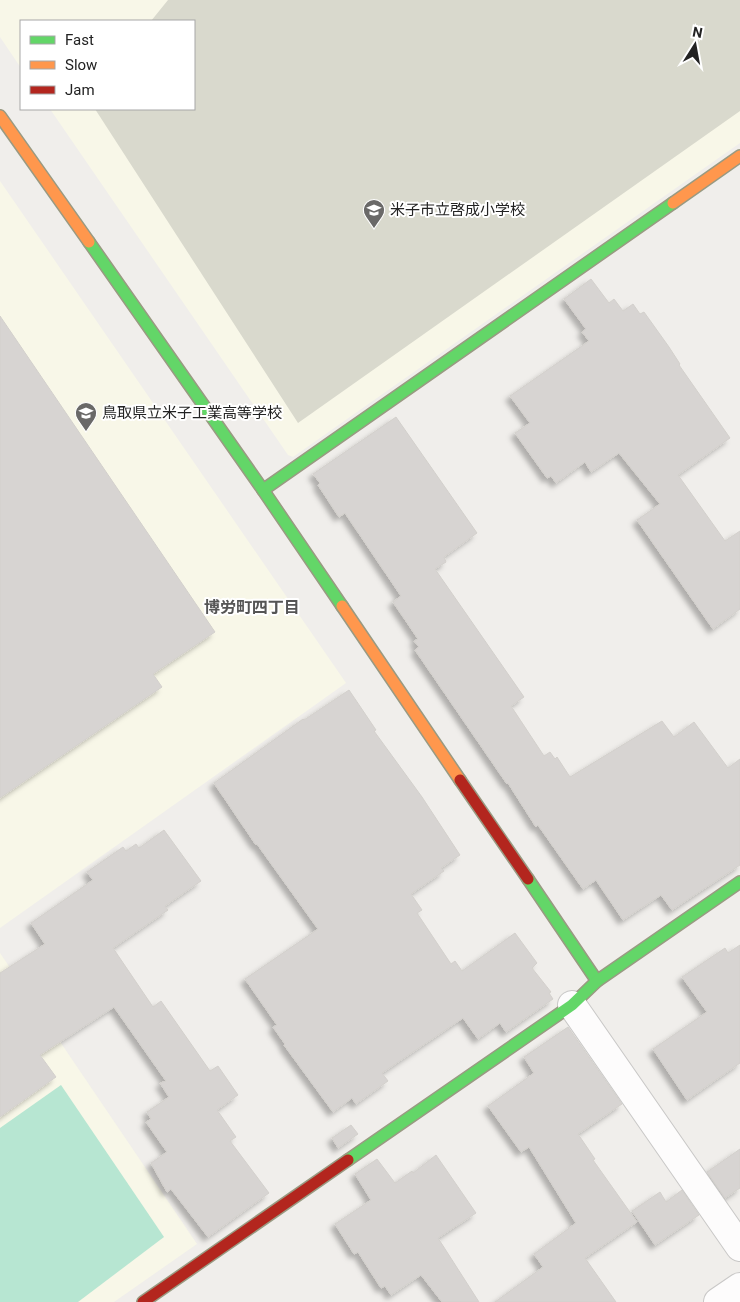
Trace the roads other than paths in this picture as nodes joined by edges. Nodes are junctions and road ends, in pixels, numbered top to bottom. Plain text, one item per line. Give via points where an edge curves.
1 (0, 116) edge
2 (740, 156) edge
3 (263, 490) junction
4 (740, 882) edge
5 (597, 981) junction
6 (572, 1005) junction
7 (740, 1247) edge
8 (740, 1286) edge
9 (143, 1302) edge
10 (718, 1302) edge

1 - 3 street
2 - 3 street
3 - 5 street
4 - 5 street
5 - 6 street
6 - 7 street
6 - 9 street
8 - 10 street

